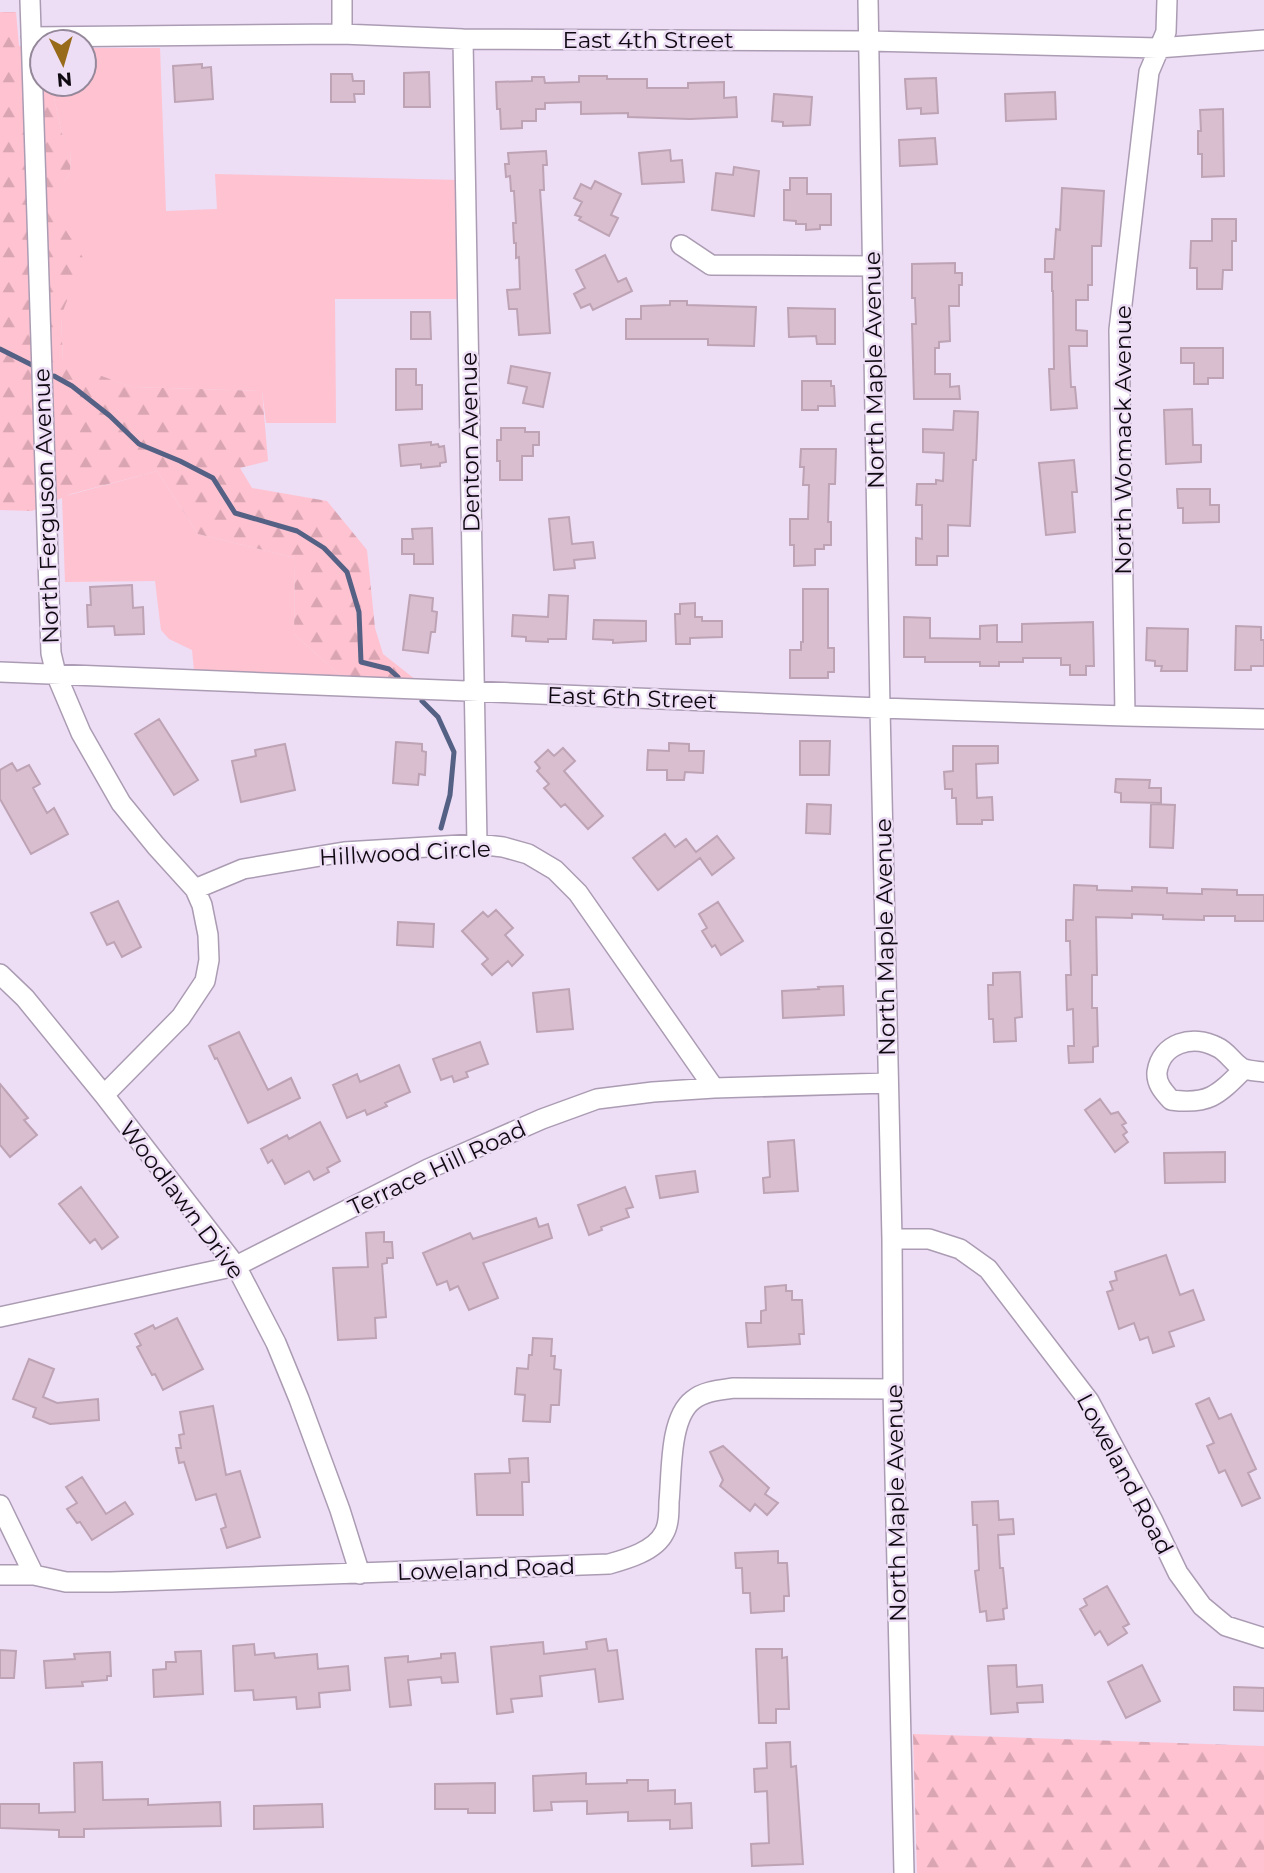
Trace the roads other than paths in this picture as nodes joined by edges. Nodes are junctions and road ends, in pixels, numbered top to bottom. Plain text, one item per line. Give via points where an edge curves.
1 (30, 0) edge
2 (342, 0) edge
3 (869, 0) edge
4 (1167, 0) edge
5 (31, 28) edge
6 (342, 34) junction
7 (98, 36) edge
8 (463, 39) junction
9 (1264, 40) edge
10 (868, 41) junction
11 (1158, 48) junction
12 (33, 98) edge
13 (681, 245) dead end
14 (872, 266) junction
15 (0, 672) edge
16 (57, 674) junction
17 (475, 692) junction
18 (880, 708) junction
19 (1125, 716) junction
20 (1264, 719) edge
21 (477, 845) junction
22 (195, 889) junction
23 (0, 974) edge
24 (888, 1083) junction
25 (714, 1088) junction
26 (104, 1095) junction
27 (892, 1239) junction
28 (236, 1266) junction
29 (0, 1317) edge
30 (893, 1389) junction
31 (0, 1505) edge
32 (360, 1574) junction
33 (0, 1575) edge
34 (34, 1576) junction
35 (1264, 1638) edge
36 (904, 1873) edge

1 - 5 street, North Ferguson Avenue
2 - 6 street
3 - 10 street, North Maple Avenue
4 - 11 street, North Womack Avenue via 1166,32
6 - 7 street, East 4th Street
6 - 8 street, East 4th Street
8 - 10 street, East 4th Street
8 - 17 street, Denton Avenue
9 - 11 street, East 4th Street
10 - 11 street, East 4th Street
10 - 14 street, North Maple Avenue
11 - 19 street, North Womack Avenue via 1149,72 1119,330
12 - 16 street, North Ferguson Avenue via 48,598
13 - 14 street via 711,265
14 - 18 street, North Maple Avenue
15 - 16 street, East 6th Street
16 - 17 street, East 6th Street
16 - 22 street, North Ferguson Avenue via 81,733 121,803
17 - 18 street, East 6th Street
17 - 21 street, Denton Avenue
18 - 19 street, East 6th Street
18 - 24 street, North Maple Avenue
19 - 20 street, East 6th Street
21 - 22 street, Hillwood Circle via 344,852 243,869
21 - 25 street, Hillwood Circle via 527,854 555,870 578,893
22 - 26 street, North Ferguson Avenue via 208,935 205,981 181,1017
23 - 26 street, Woodlawn Drive
24 - 25 street, Terrace Hill Road
24 - 27 street, North Maple Avenue
25 - 28 street, Terrace Hill Road via 597,1099 542,1119 428,1169
26 - 28 street, Woodlawn Drive
27 - 30 street, North Maple Avenue
27 - 35 street, Loweland Road via 929,1239 960,1249 988,1269 1089,1401 1178,1573 1202,1606 1226,1626
28 - 29 street, Terrace Hill Road
28 - 32 street, Woodlawn Drive via 280,1354
30 - 32 street, Loweland Road via 734,1388 693,1399 676,1428 664,1534 649,1549 628,1559 609,1564
30 - 36 street, North Maple Avenue
31 - 34 street
32 - 34 street, Loweland Road via 111,1582
33 - 34 street, Loweland Road

